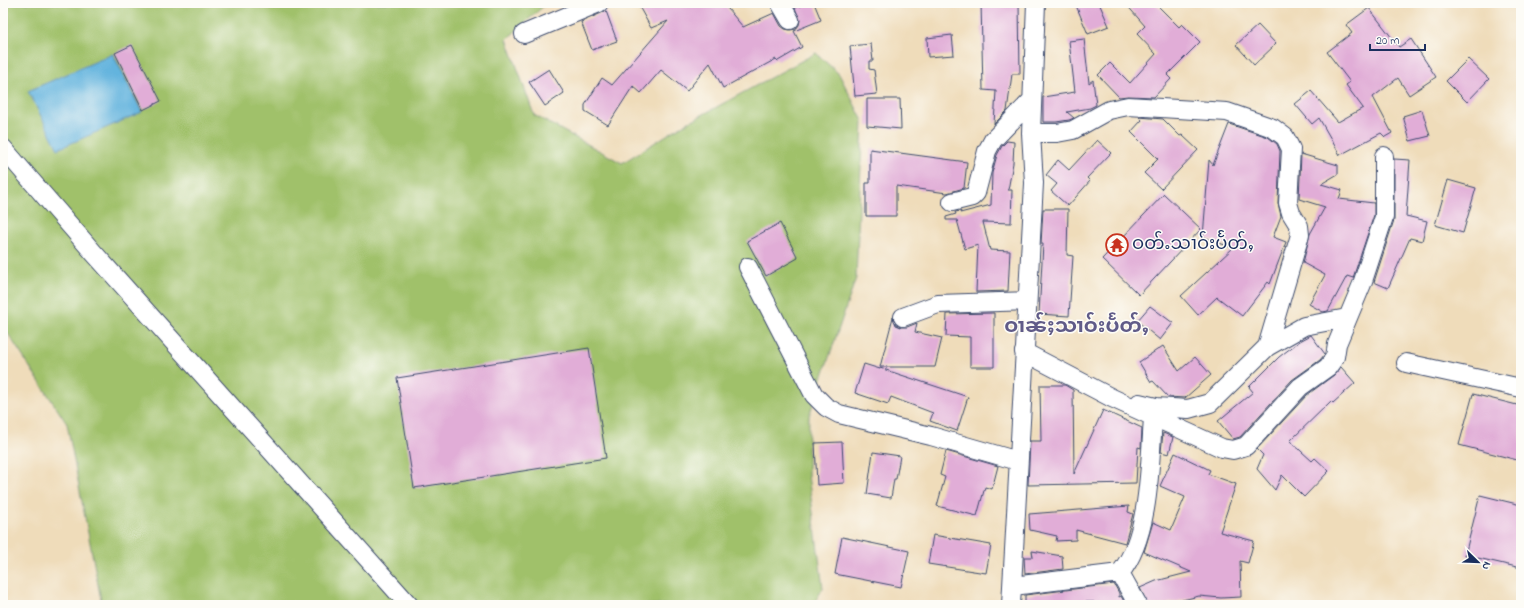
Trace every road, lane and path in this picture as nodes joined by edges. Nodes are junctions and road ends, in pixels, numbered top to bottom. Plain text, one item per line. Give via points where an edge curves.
1 (598, 3) edge
2 (780, 3) edge
3 (1036, 3) edge
4 (790, 20) dead end
5 (524, 34) dead end
6 (1032, 100) junction
7 (1030, 133) junction
8 (3, 148) edge
9 (1384, 156) dead end
10 (952, 202) dead end
11 (748, 267) dead end
12 (1027, 301) junction
13 (903, 317) dead end
14 (1347, 318) junction
15 (1267, 346) junction
16 (1024, 352) junction
17 (1406, 363) dead end
18 (1521, 388) edge
19 (1112, 398) junction
20 (1153, 417) junction
21 (1018, 461) junction
22 (1120, 573) junction
23 (1013, 586) junction
24 (409, 605) edge
25 (1011, 605) edge
26 (1138, 605) edge

1 - 5 street
2 - 4 street
3 - 6 street
6 - 7 street
6 - 10 street via 993,140 987,151 976,193 972,197
7 - 12 street via 1034,183
7 - 15 street via 1073,130 1109,110 1128,106 1228,112 1273,128 1285,137 1291,149 1288,203 1299,226 1300,235
8 - 24 street via 103,264
9 - 14 street via 1384,217 1362,284
11 - 21 street via 814,396 826,407 839,414 931,436
12 - 13 street via 938,304
12 - 16 street
14 - 15 street via 1304,326
14 - 20 street via 1335,357 1328,368 1300,387 1246,446 1233,450 1222,448
15 - 19 street via 1210,404 1188,409 1156,407
16 - 19 street
16 - 21 street
17 - 18 street
19 - 20 street
20 - 22 street via 1145,510 1136,542 1126,566
21 - 23 street
22 - 23 street
22 - 26 street
23 - 25 street

